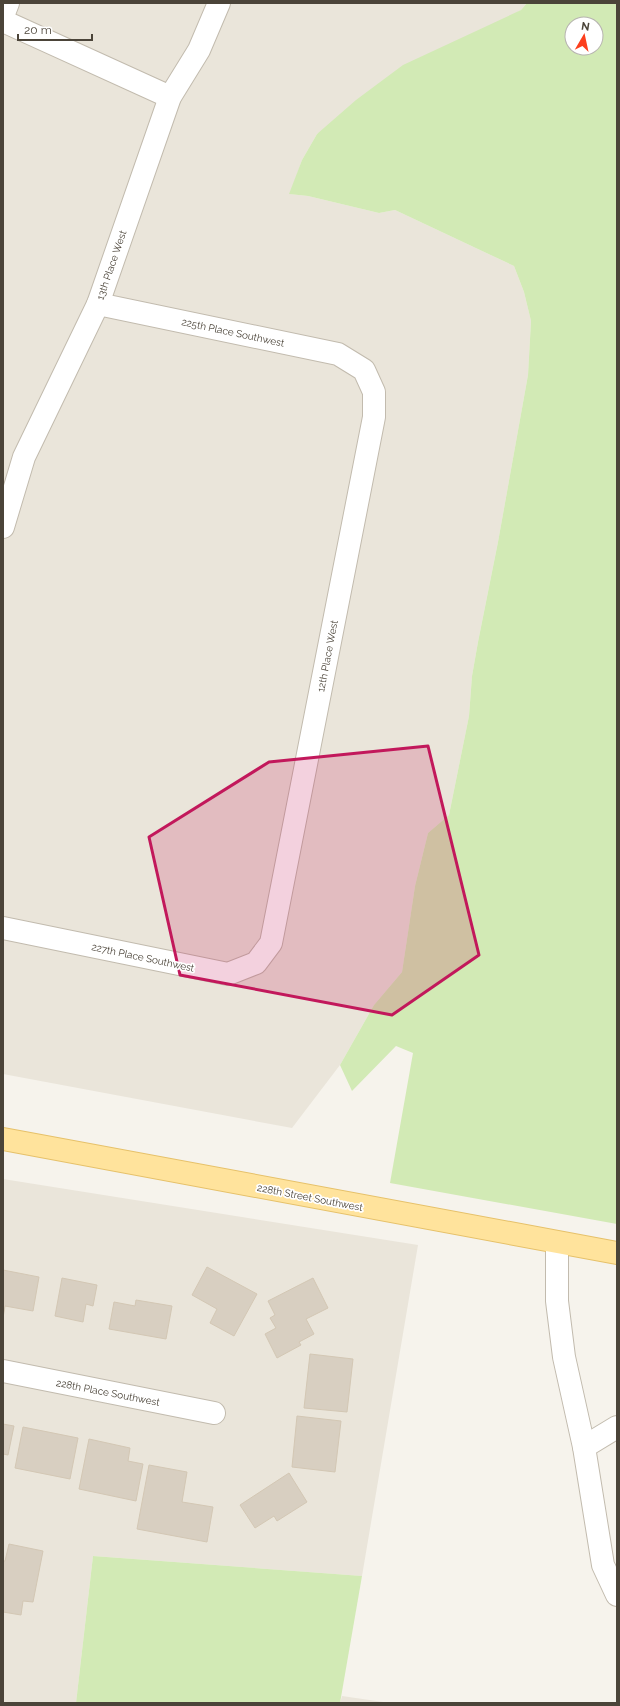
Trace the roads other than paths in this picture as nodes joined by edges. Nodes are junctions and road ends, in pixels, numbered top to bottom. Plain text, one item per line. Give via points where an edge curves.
1 (8, 3) edge
2 (219, 3) edge
3 (3, 16) edge
4 (3, 21) edge
5 (170, 97) junction
6 (98, 304) junction
7 (364, 370) joint
8 (3, 527) edge
9 (3, 928) edge
10 (271, 943) joint
11 (3, 1139) edge
12 (558, 1243) junction
13 (617, 1253) edge
14 (3, 1371) edge
15 (214, 1412) dead end
16 (617, 1427) edge
17 (584, 1447) junction
18 (617, 1596) edge

1 - 3 street
2 - 5 street, 13th Place West via 199,50
4 - 5 street
5 - 6 street, 13th Place West
6 - 7 street, 225th Place Southwest via 338,354
6 - 8 street, 13th Place West via 24,457
7 - 10 street, 12th Place West via 374,392 374,417
9 - 10 street, 227th Place Southwest via 228,974 256,963
11 - 12 main road, 228th Street Southwest
12 - 13 main road, 228th Street Southwest
12 - 17 street via 557,1300 564,1357
14 - 15 street, 228th Place Southwest
16 - 17 street
17 - 18 street via 603,1565

